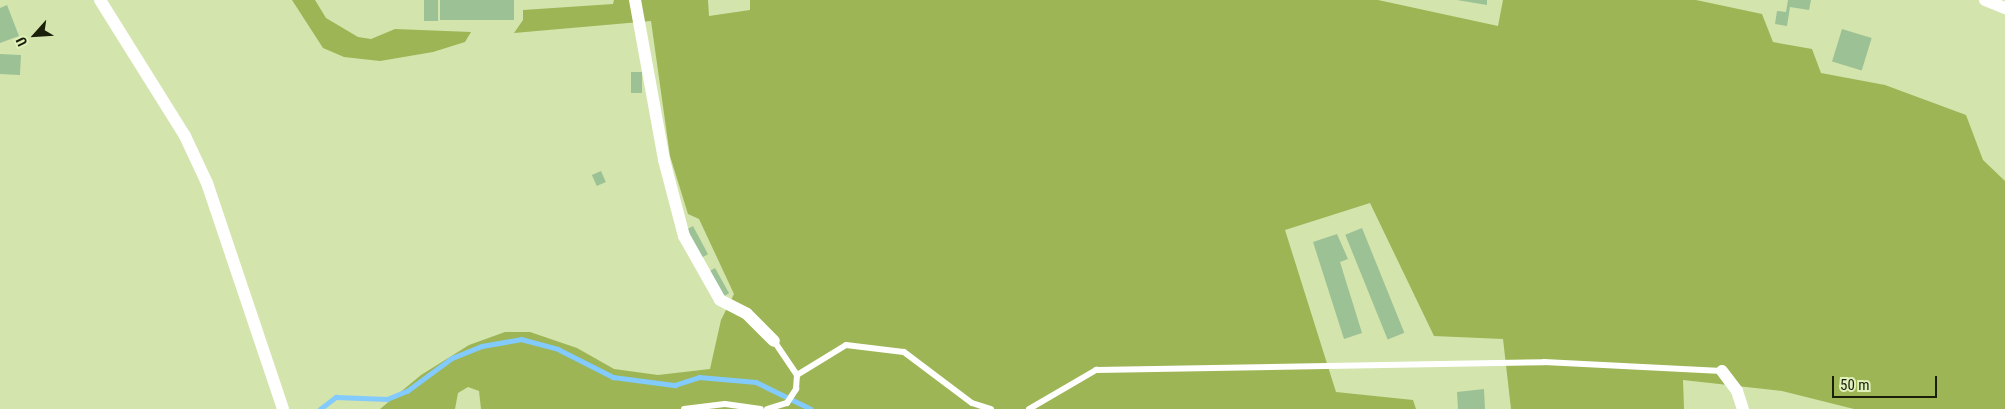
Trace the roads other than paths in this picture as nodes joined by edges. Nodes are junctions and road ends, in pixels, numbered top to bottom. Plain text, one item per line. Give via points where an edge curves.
1 (100, 0) edge
2 (635, 0) edge
3 (1985, 0) edge
4 (2005, 8) edge
5 (774, 341) joint
6 (1722, 371) joint
7 (796, 375) junction
8 (283, 409) edge
9 (684, 409) edge
10 (761, 409) edge
11 (767, 409) edge
12 (991, 409) edge
13 (1029, 409) edge
14 (1743, 409) edge

1 - 8 street via 185,136 207,183
2 - 5 street via 664,160 684,236 720,300 747,314
3 - 4 street
5 - 7 lane
6 - 13 lane via 1544,362 1096,370
6 - 14 street via 1737,390
7 - 11 lane via 796,389 788,403
7 - 12 lane via 846,345 904,352 972,403
9 - 10 lane via 725,404

